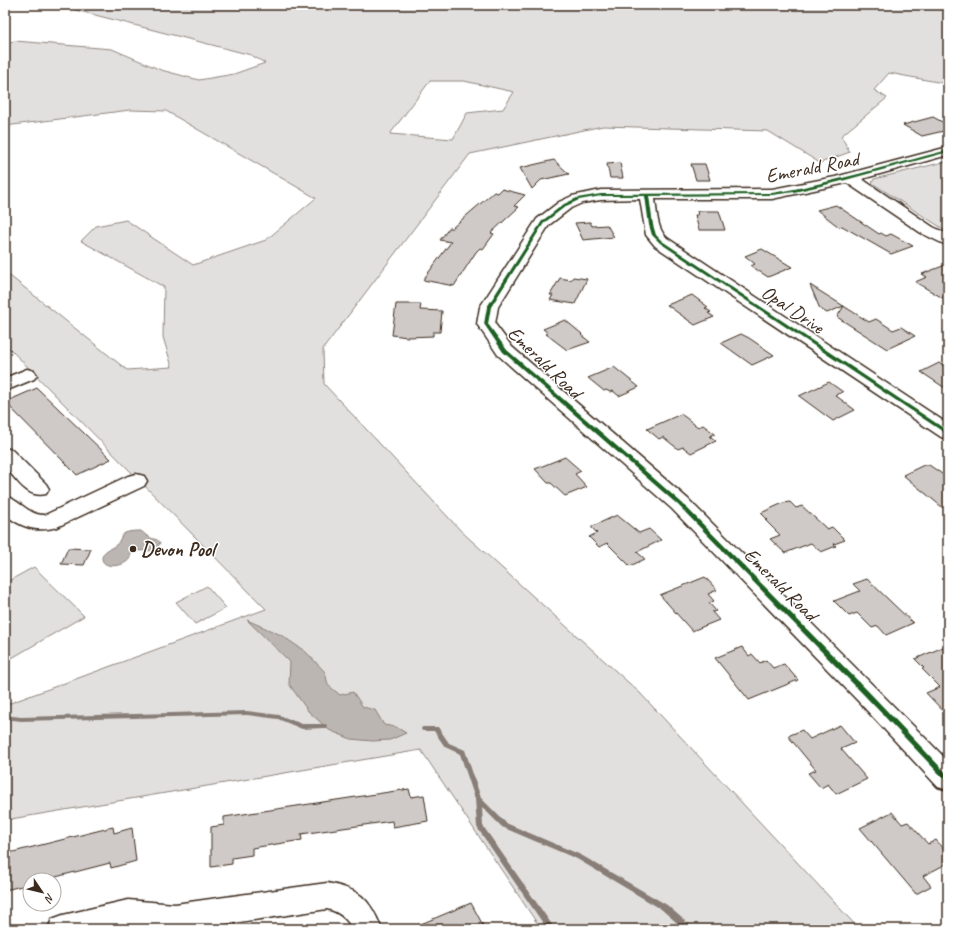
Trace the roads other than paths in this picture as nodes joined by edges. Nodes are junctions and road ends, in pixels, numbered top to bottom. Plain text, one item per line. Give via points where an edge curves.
1 (948, 151) edge
2 (850, 178) junction
3 (647, 195) junction
4 (948, 241) edge
5 (27, 376) dead end
6 (5, 385) edge
7 (948, 433) edge
8 (8, 462) edge
9 (136, 481) dead end
10 (38, 489) dead end
11 (5, 503) edge
12 (948, 779) edge
13 (63, 929) edge
14 (367, 929) edge

1 - 2 street, Emerald Road
2 - 3 street, Emerald Road via 793,192 772,194
2 - 4 street via 927,230
3 - 7 street, Opal Drive via 650,225 654,235 661,242
3 - 12 street, Emerald Road via 601,195 578,199 553,213 544,222 489,308 486,324 505,351 680,504
5 - 6 street
8 - 10 street
9 - 11 street via 49,522 29,521
13 - 14 street via 128,914 175,918 327,896 342,899 356,907

